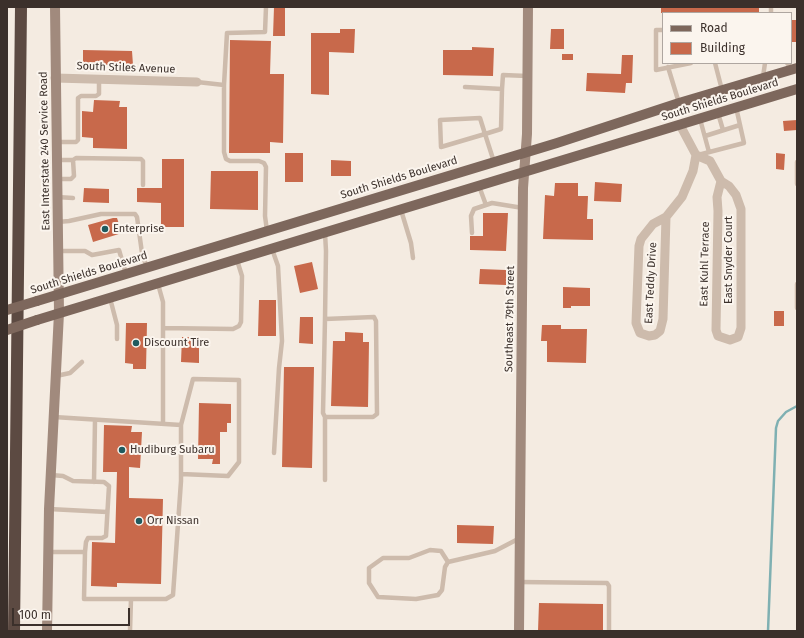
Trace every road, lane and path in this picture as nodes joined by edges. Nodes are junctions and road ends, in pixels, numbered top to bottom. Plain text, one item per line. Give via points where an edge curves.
1 (21, 7) edge
2 (25, 7) edge
3 (55, 7) edge
4 (266, 7) edge
5 (528, 7) edge
6 (662, 30) edge
7 (21, 32) junction
8 (685, 64) edge
9 (715, 64) edge
10 (765, 64) edge
11 (668, 67) junction
12 (792, 67) edge
13 (527, 76) junction
14 (55, 78) junction
15 (763, 78) junction
16 (99, 80) junction
17 (197, 82) joint
18 (224, 84) junction
19 (465, 87) dead end
20 (502, 89) junction
21 (797, 89) edge
22 (722, 90) junction
23 (679, 103) junction
24 (736, 108) junction
25 (718, 113) junction
26 (700, 119) junction
27 (680, 125) junction
28 (740, 125) junction
29 (723, 130) junction
30 (485, 134) junction
31 (705, 136) junction
32 (56, 142) junction
33 (525, 152) junction
34 (709, 152) junction
35 (696, 155) junction
36 (57, 160) junction
37 (74, 160) junction
38 (494, 162) junction
39 (797, 162) edge
40 (524, 172) junction
41 (57, 179) junction
42 (721, 181) junction
43 (797, 184) edge
44 (143, 185) dead end
45 (480, 186) junction
46 (57, 197) junction
47 (73, 198) dead end
48 (486, 205) junction
49 (523, 208) junction
50 (400, 210) junction
51 (666, 217) junction
52 (58, 222) junction
53 (267, 231) junction
54 (472, 232) dead end
55 (325, 233) junction
56 (246, 238) junction
57 (272, 249) junction
58 (59, 252) junction
59 (252, 255) junction
60 (413, 258) dead end
61 (237, 260) junction
62 (147, 268) junction
63 (126, 274) junction
64 (158, 284) junction
65 (797, 284) edge
66 (59, 294) junction
67 (110, 298) junction
68 (797, 308) edge
69 (7, 310) edge
70 (59, 313) junction
71 (325, 319) junction
72 (163, 328) junction
73 (7, 330) edge
74 (117, 339) dead end
75 (730, 340) joint
76 (82, 362) dead end
77 (56, 376) junction
78 (54, 417) junction
79 (325, 417) junction
80 (95, 420) junction
81 (162, 424) junction
82 (181, 425) junction
83 (274, 453) dead end
84 (181, 474) junction
85 (51, 475) junction
86 (326, 480) dead end
87 (94, 482) junction
88 (49, 509) junction
89 (107, 512) junction
90 (520, 538) junction
91 (48, 552) junction
92 (85, 552) junction
93 (448, 562) junction
94 (519, 582) junction
95 (131, 599) junction
96 (14, 631) edge
97 (47, 631) edge
98 (130, 631) edge
99 (519, 631) edge
100 (609, 631) edge

1 - 7 highway
2 - 7 highway
3 - 14 street, East Interstate 240 Service Road
4 - 18 lane via 265,32 227,33
5 - 13 street, Southeast 79th Street
6 - 11 lane via 656,30 656,70
7 - 96 highway
8 - 11 lane
9 - 22 lane
10 - 15 lane
11 - 23 lane
12 - 15 main road, South Shields Boulevard
13 - 20 lane via 503,75
13 - 33 street, Southeast 79th Street
14 - 16 street, South Stiles Avenue
14 - 32 street, East Interstate 240 Service Road
15 - 22 main road, South Shields Boulevard
16 - 17 street, South Stiles Avenue
16 - 32 lane via 99,94 78,98 78,140
17 - 18 lane
18 - 53 lane via 226,159 264,163
19 - 20 lane
20 - 30 lane via 501,129
21 - 24 main road, South Shields Boulevard
22 - 23 main road, South Shields Boulevard
23 - 33 main road, South Shields Boulevard
24 - 25 main road, South Shields Boulevard
24 - 28 lane
25 - 26 main road, South Shields Boulevard
25 - 29 lane
26 - 27 main road, South Shields Boulevard
26 - 31 lane
27 - 35 street
27 - 40 main road, South Shields Boulevard
28 - 29 lane
28 - 34 lane via 744,144
29 - 31 lane
30 - 30 lane via 441,147 440,120 480,118
30 - 38 lane
31 - 34 lane
32 - 36 street, East Interstate 240 Service Road
33 - 38 main road, South Shields Boulevard
33 - 40 street, Southeast 79th Street
34 - 35 lane
35 - 42 street via 710,162
35 - 51 street via 693,171 682,197
36 - 37 lane
36 - 41 street, East Interstate 240 Service Road
37 - 41 lane via 74,176 71,179
37 - 44 lane via 141,159
38 - 53 main road, South Shields Boulevard
39 - 43 lane
40 - 45 main road, South Shields Boulevard
40 - 49 street, Southeast 79th Street
41 - 46 street, East Interstate 240 Service Road
42 - 75 street, East Kuhl Terrace via 717,197 716,330 718,336
42 - 75 street, East Snyder Court via 736,195 742,209 741,328 738,337
45 - 48 lane
45 - 50 main road, South Shields Boulevard
46 - 47 lane
46 - 52 street, East Interstate 240 Service Road
48 - 49 lane via 492,203
48 - 54 lane via 474,209 471,216
49 - 90 street, Southeast 79th Street
50 - 55 main road, South Shields Boulevard
50 - 60 lane
51 - 51 street, East Teddy Drive via 646,230 639,246 636,323 642,335 655,335 660,330 663,319
52 - 58 street, East Interstate 240 Service Road
52 - 62 lane via 101,214 135,214
53 - 56 main road, South Shields Boulevard
55 - 57 main road, South Shields Boulevard
55 - 71 lane
56 - 59 main road
56 - 62 main road, South Shields Boulevard
57 - 59 main road, South Shields Boulevard
57 - 83 lane via 278,266 282,341
58 - 63 lane via 85,251 92,255 119,250
58 - 66 street, East Interstate 240 Service Road
59 - 61 main road, South Shields Boulevard
61 - 64 main road, South Shields Boulevard
61 - 72 lane via 242,276 239,326 233,329
62 - 63 main road, South Shields Boulevard
63 - 66 main road, South Shields Boulevard
64 - 67 main road, South Shields Boulevard
64 - 72 lane via 163,302
65 - 68 lane
66 - 69 main road, South Shields Boulevard, bridge
66 - 70 street, East Interstate 240 Service Road
67 - 70 main road, South Shields Boulevard
67 - 74 lane via 117,325
70 - 73 main road, South Shields Boulevard, bridge
70 - 77 street, East Interstate 240 Service Road
71 - 79 lane
71 - 79 lane via 374,317 377,414 373,417
72 - 81 lane
76 - 77 lane via 70,373
77 - 78 street, East Interstate 240 Service Road
78 - 80 lane
78 - 85 street, East Interstate 240 Service Road
79 - 86 lane
80 - 81 lane
80 - 87 lane
81 - 82 lane
82 - 84 lane
82 - 84 lane via 193,379 240,380 239,462 228,476
84 - 95 lane via 173,595 166,599
85 - 87 lane via 63,476 73,481
85 - 88 street, East Interstate 240 Service Road
87 - 89 lane via 104,482 109,486
88 - 89 lane
88 - 91 street, East Interstate 240 Service Road
89 - 92 lane via 106,536 88,538
90 - 93 lane via 495,551
90 - 94 street, Southeast 79th Street
91 - 92 lane
91 - 97 street, East Interstate 240 Service Road
92 - 95 lane via 84,599
93 - 93 lane via 442,590 438,595 416,599 378,596 369,583 369,568 383,558 409,558 430,550 441,551
94 - 99 street, Southeast 79th Street
94 - 100 lane via 607,583
95 - 98 lane

